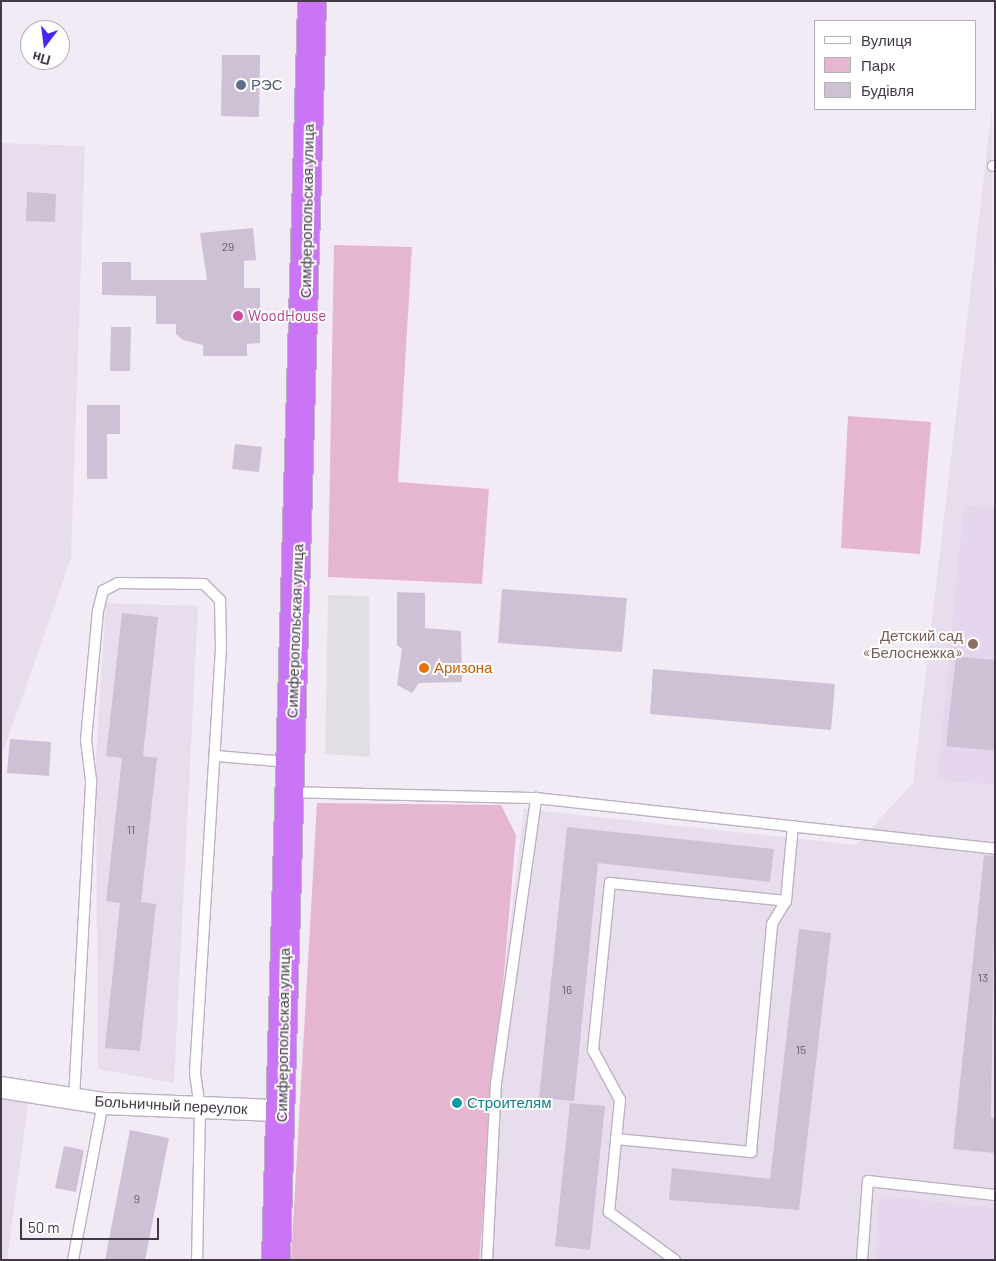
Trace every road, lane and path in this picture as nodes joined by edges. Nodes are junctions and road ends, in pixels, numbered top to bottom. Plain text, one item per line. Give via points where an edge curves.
1 (312, 1) edge
2 (214, 756) junction
3 (290, 762) junction
4 (289, 792) junction
5 (536, 798) junction
6 (793, 826) junction
7 (995, 849) edge
8 (786, 901) junction
9 (1, 1087) edge
10 (74, 1098) junction
11 (103, 1103) junction
12 (200, 1108) junction
13 (281, 1110) junction
14 (616, 1139) junction
15 (995, 1195) edge
16 (73, 1260) edge
17 (197, 1260) edge
18 (276, 1260) edge
19 (487, 1260) edge
20 (675, 1260) edge
21 (862, 1260) edge

1 - 3 highway, Симферопольская улица
2 - 3 lane
2 - 10 lane via 220,600 204,584 118,583 103,591 86,740 91,780
2 - 12 lane via 195,1073
3 - 4 highway, Симферопольская улица
4 - 5 lane
4 - 13 highway, Симферопольская улица
5 - 6 lane
5 - 19 lane via 496,1084
6 - 7 lane
6 - 8 lane
8 - 14 lane via 772,924 751,1152
8 - 14 lane via 610,883 593,1050 620,1100
9 - 10 street, Больничный переулок
10 - 11 street, Больничный переулок
11 - 12 street, Больничный переулок
11 - 16 lane
12 - 13 street, Больничный переулок
12 - 17 lane
13 - 18 highway, Симферопольская улица
14 - 20 lane via 609,1212
15 - 21 lane via 868,1181

